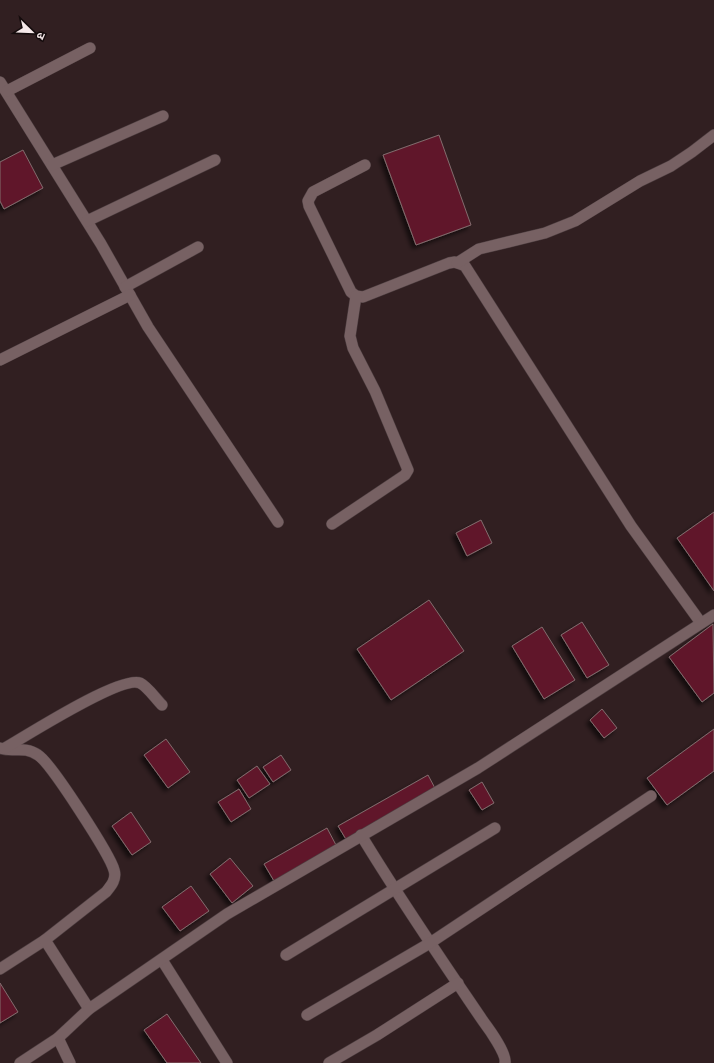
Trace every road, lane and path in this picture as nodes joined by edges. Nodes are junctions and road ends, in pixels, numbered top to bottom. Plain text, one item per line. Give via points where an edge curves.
1 (90, 48) dead end
2 (0, 82) edge
3 (7, 91) junction
4 (162, 116) dead end
5 (714, 134) edge
6 (215, 160) dead end
7 (52, 165) junction
8 (365, 165) dead end
9 (87, 221) junction
10 (198, 247) dead end
11 (457, 263) junction
12 (127, 291) junction
13 (356, 296) junction
14 (0, 360) edge
15 (278, 522) dead end
16 (332, 524) dead end
17 (714, 614) edge
18 (701, 623) junction
19 (162, 705) dead end
20 (1, 749) edge
21 (651, 796) dead end
22 (495, 828) dead end
23 (361, 835) junction
24 (394, 890) junction
25 (45, 940) junction
26 (430, 943) junction
27 (286, 955) dead end
28 (162, 960) junction
29 (0, 969) edge
30 (458, 983) junction
31 (89, 1009) junction
32 (307, 1015) dead end
33 (58, 1038) junction
34 (20, 1063) edge
35 (70, 1063) edge
36 (227, 1063) edge
37 (328, 1063) edge
38 (505, 1063) edge

1 - 3 street
2 - 3 street
3 - 7 street
4 - 7 street
5 - 11 street via 670,166 640,181 575,221 544,233 479,249
6 - 9 street
7 - 9 street
8 - 13 street via 313,192 308,201 351,292
9 - 12 street
10 - 12 street
11 - 13 street via 448,263 364,297
11 - 18 street via 469,270 630,526
12 - 14 street
12 - 15 street via 148,327
13 - 16 street via 350,336 353,348 375,391 408,470 405,475
17 - 18 street
18 - 23 street via 478,768
19 - 20 street via 147,688 139,683 128,682 98,694
20 - 25 street via 24,749 39,755 54,772 85,819 115,871 113,883 106,892
21 - 26 street
22 - 24 street
23 - 24 street
23 - 28 street via 227,914
24 - 26 street
24 - 27 street
25 - 29 street
25 - 31 street
26 - 30 street
26 - 32 street
28 - 31 street
28 - 36 street
30 - 37 street via 377,1036
30 - 38 street via 504,1053
31 - 33 street
33 - 34 street
33 - 35 street

